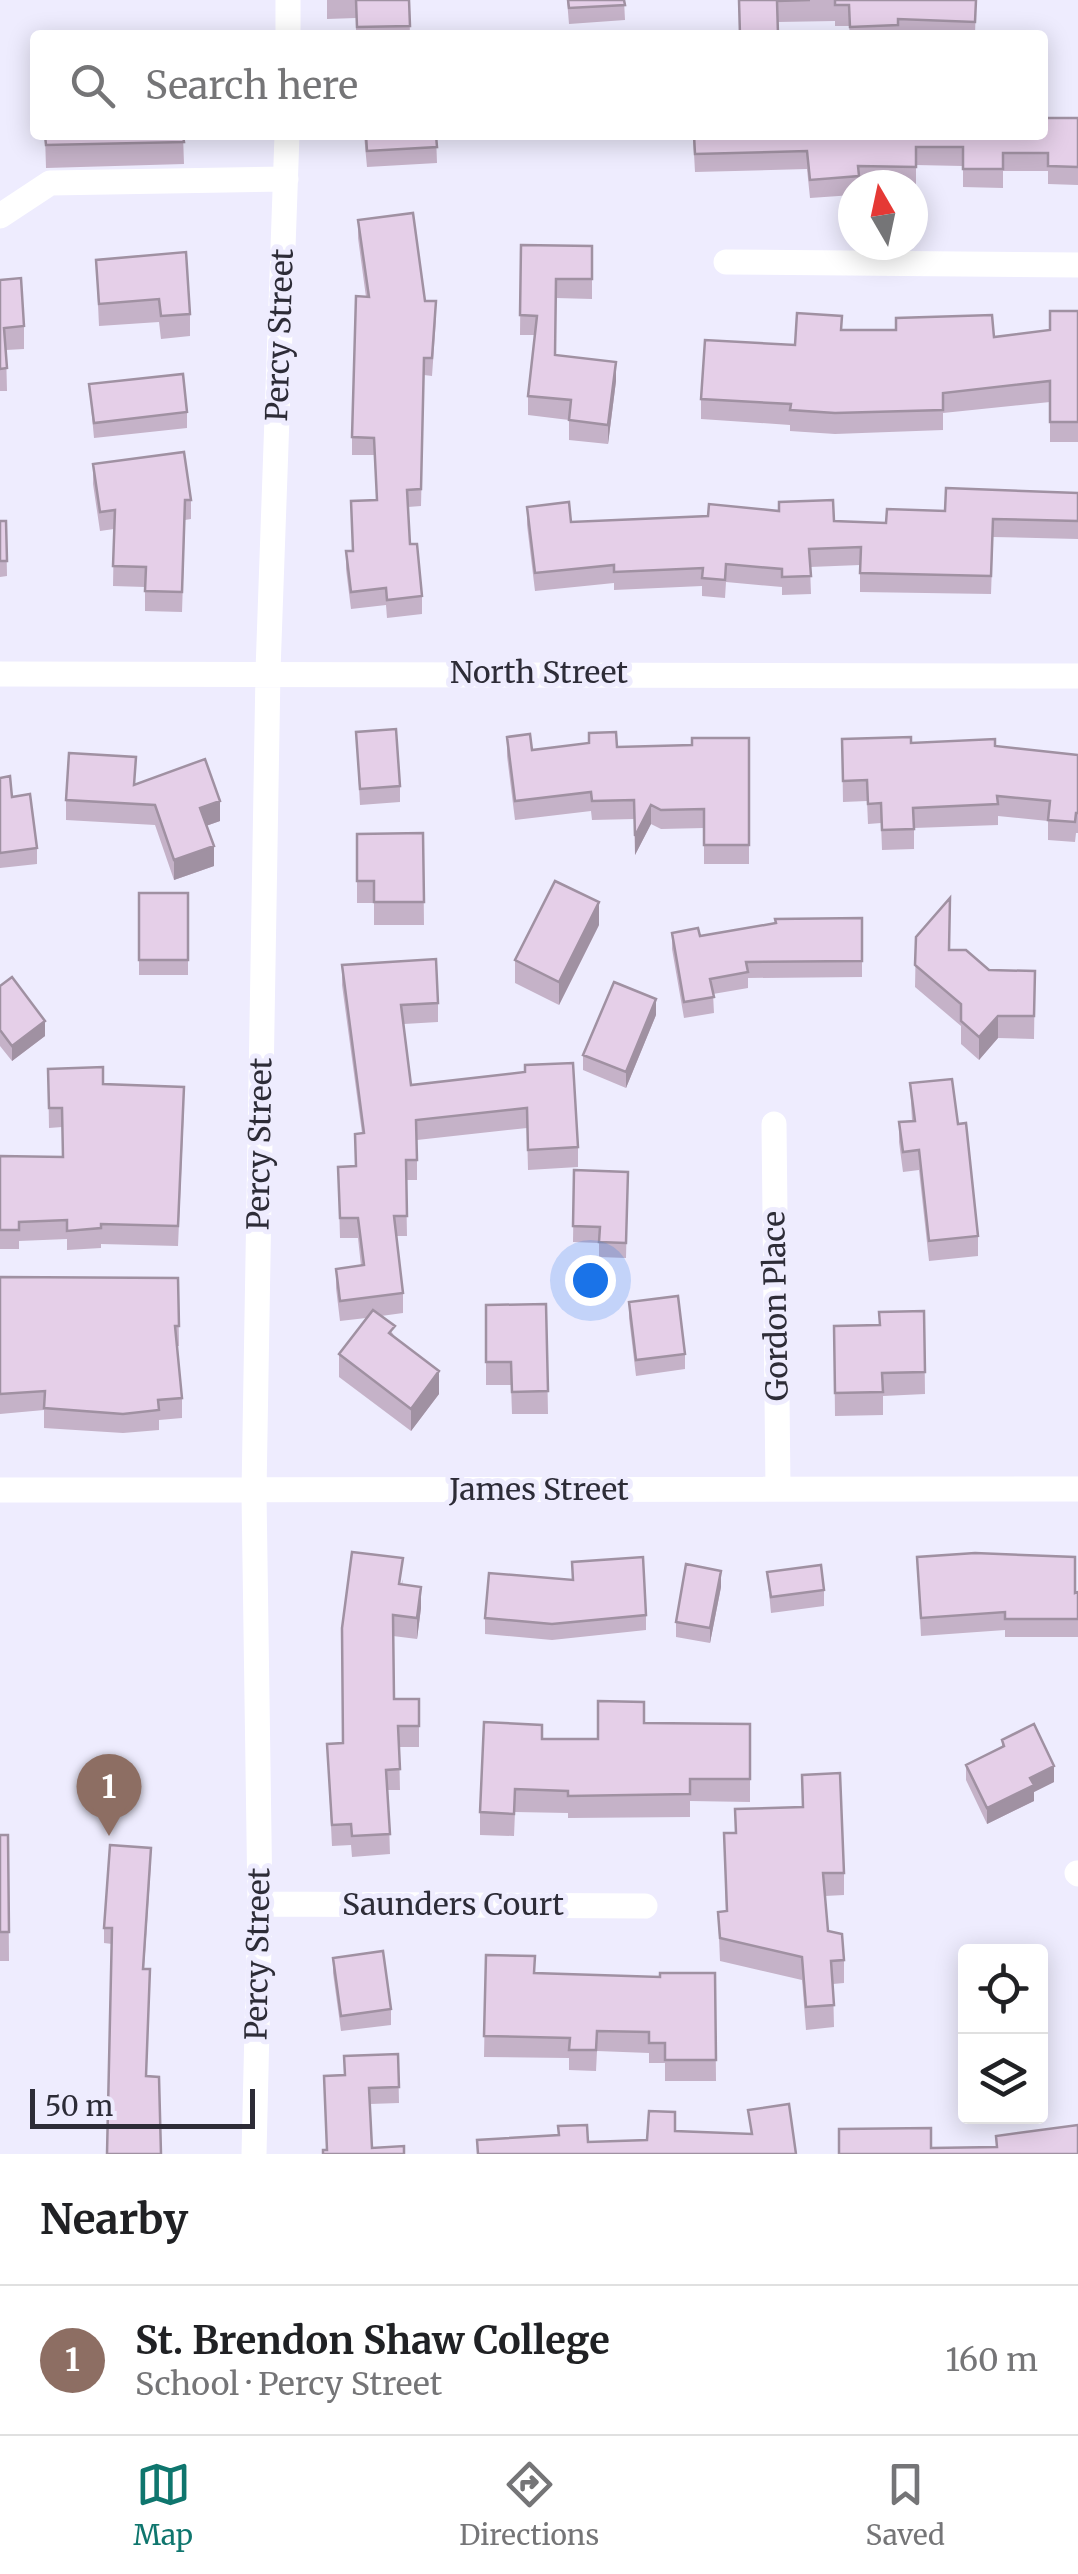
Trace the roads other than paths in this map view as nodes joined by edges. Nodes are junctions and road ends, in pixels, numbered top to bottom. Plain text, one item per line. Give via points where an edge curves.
1 (288, 0) edge
2 (288, 30) edge
3 (286, 140) edge
4 (286, 179) junction
5 (0, 216) edge
6 (726, 262) dead end
7 (1078, 266) edge
8 (268, 671) junction
9 (0, 674) edge
10 (1078, 676) edge
11 (774, 1124) dead end
12 (778, 1488) junction
13 (1078, 1489) edge
14 (0, 1490) edge
15 (254, 1493) junction
16 (260, 1904) junction
17 (645, 1906) dead end
18 (254, 2154) edge

1 - 2 street
3 - 4 street, Percy Street
4 - 5 street via 50,183
4 - 8 street, Percy Street
6 - 7 street
8 - 9 street, North Street
8 - 10 street, North Street
8 - 15 street, Percy Street
11 - 12 street, Gordon Place
12 - 13 street, James Street
12 - 15 street, James Street
14 - 15 street, James Street
15 - 16 street, Percy Street
16 - 17 street, Saunders Court
16 - 18 street, Percy Street

